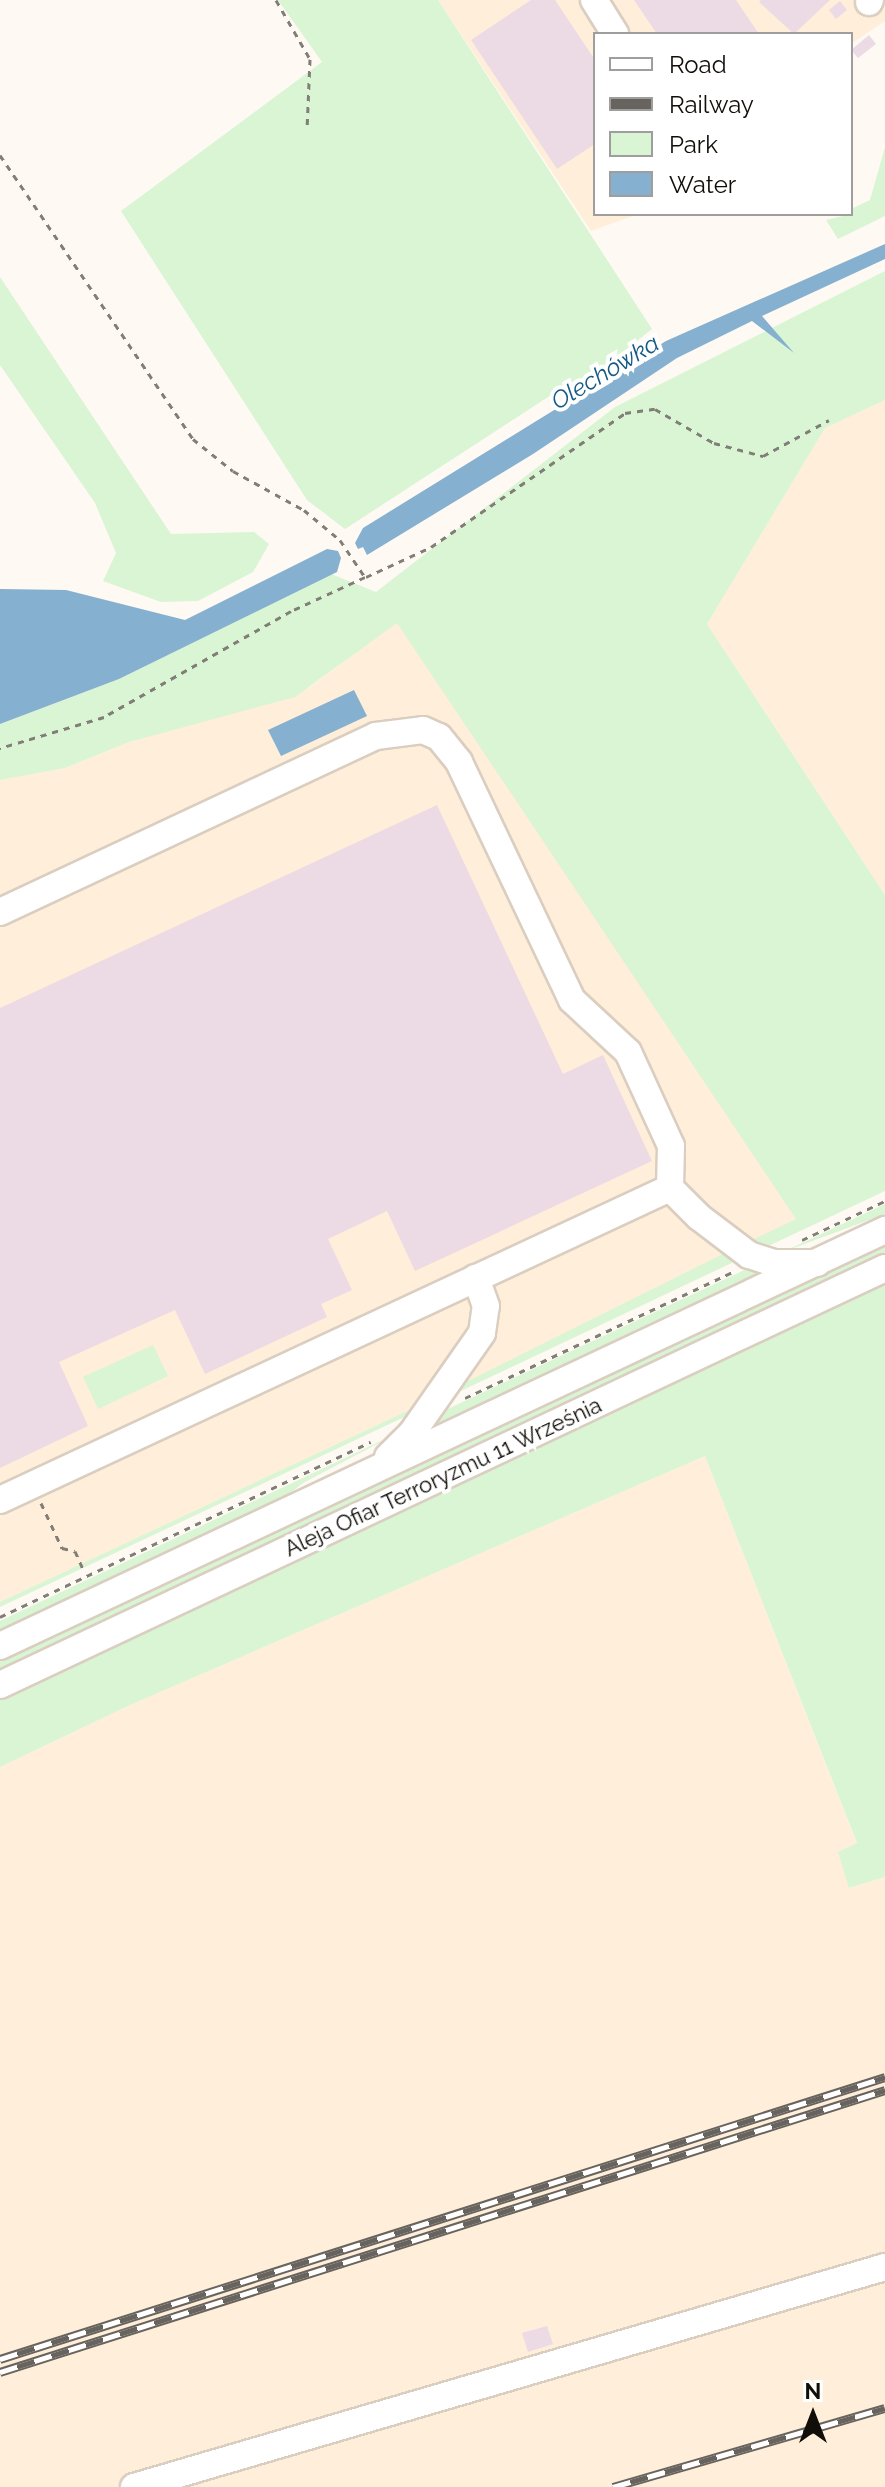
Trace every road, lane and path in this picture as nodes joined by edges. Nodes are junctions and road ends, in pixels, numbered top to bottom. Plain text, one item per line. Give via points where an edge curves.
1 (276, 0) edge
2 (594, 0) edge
3 (614, 32) edge
4 (307, 130) dead end
5 (0, 155) edge
6 (829, 420) dead end
7 (365, 577) junction
8 (0, 748) edge
9 (0, 912) edge
10 (670, 1188) junction
11 (885, 1230) edge
12 (817, 1263) junction
13 (885, 1268) edge
14 (476, 1278) junction
15 (375, 1471) junction
16 (32, 1485) junction
17 (0, 1500) edge
18 (84, 1571) dead end
19 (0, 1646) edge
20 (0, 1685) edge
21 (885, 2267) edge
22 (134, 2487) edge

1 - 4 path via 310,59
2 - 3 street
5 - 7 path via 193,439 233,471 304,510 340,540
6 - 7 path via 763,456 714,443 655,409 625,413 431,547
7 - 8 path via 291,611 104,717
9 - 10 street via 376,736 423,730 445,742 459,762 572,1000 628,1052 671,1146
10 - 12 street via 749,1255 773,1263
10 - 14 street
11 - 12 street, Aleja Ofiar Terroryzmu 11 Września
12 - 15 street, Aleja Ofiar Terroryzmu 11 Września
13 - 20 street, Aleja Ofiar Terroryzmu 11 Września
14 - 15 street via 486,1306 482,1333 412,1433
14 - 16 street
15 - 19 street, Aleja Ofiar Terroryzmu 11 Września
16 - 17 street
16 - 18 path via 62,1548 75,1551
21 - 22 street

